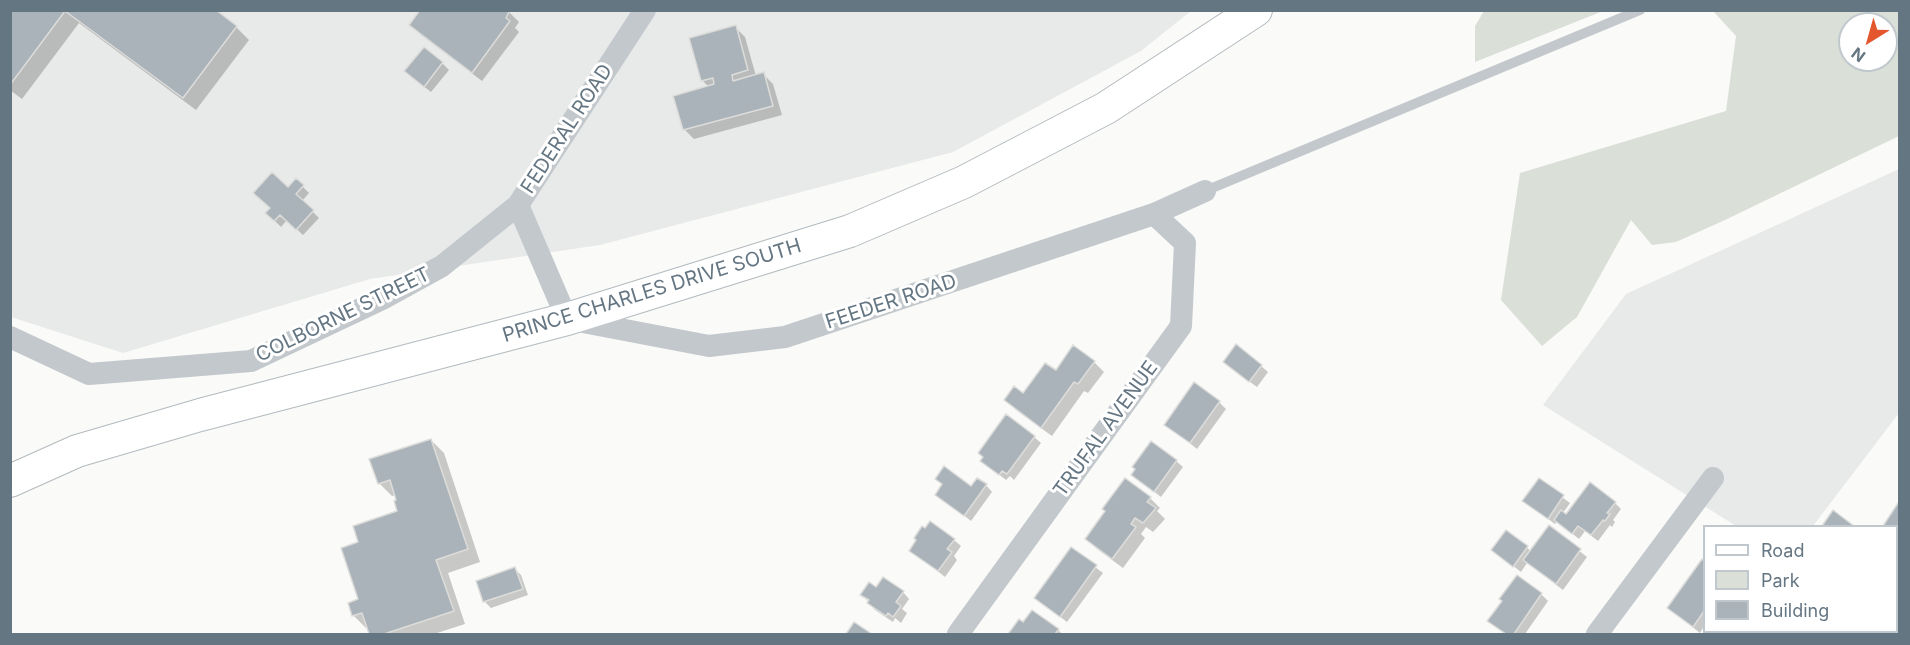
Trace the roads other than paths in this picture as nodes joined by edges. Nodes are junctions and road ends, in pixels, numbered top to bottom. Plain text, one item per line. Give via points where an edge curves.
1 (645, 10) edge
2 (1256, 10) edge
3 (1640, 10) edge
4 (1205, 192) joint
5 (518, 205) junction
6 (1154, 214) junction
7 (567, 319) junction
8 (10, 338) edge
9 (1713, 478) dead end
10 (10, 481) edge
11 (958, 634) edge
12 (1597, 634) edge

1 - 5 street, FEDERAL ROAD
2 - 7 main road, PRINCE CHARLES DRIVE SOUTH via 1106,108 964,182 850,231
3 - 4 lane
4 - 6 street, FEEDER ROAD
5 - 7 street, FEDERAL ROAD
5 - 8 street, COLBORNE STREET via 442,266 251,361 89,374
6 - 7 street, FEEDER ROAD via 785,337 709,346
6 - 11 street, TRUFAL AVENUE via 1185,243 1181,326
7 - 10 main road, PRINCE CHARLES DRIVE SOUTH via 200,415 77,451
9 - 12 street

